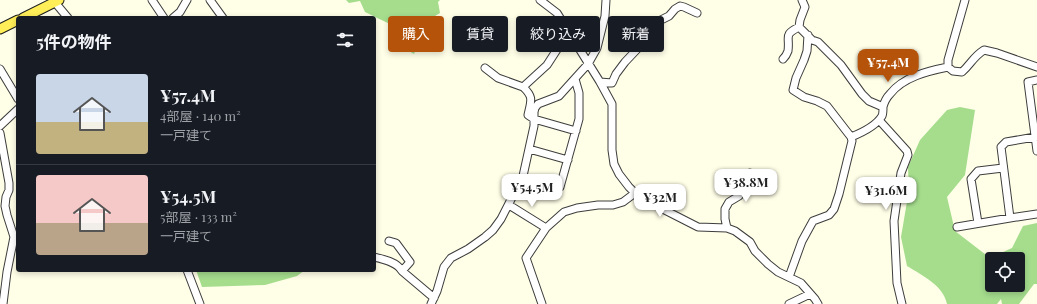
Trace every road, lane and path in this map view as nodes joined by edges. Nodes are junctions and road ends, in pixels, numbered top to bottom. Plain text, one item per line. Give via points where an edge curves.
1 (152, 0) edge
2 (187, 0) edge
3 (210, 0) edge
4 (540, 0) edge
5 (606, 0) edge
6 (802, 0) edge
7 (965, 0) edge
8 (55, 1) edge
9 (681, 3) edge
10 (697, 13) dead end
11 (27, 16) edge
12 (66, 16) edge
13 (163, 16) edge
14 (175, 16) edge
15 (222, 16) edge
16 (559, 16) edge
17 (16, 21) edge
18 (799, 27) junction
19 (0, 30) edge
20 (808, 35) junction
21 (555, 52) edge
22 (581, 52) edge
23 (783, 59) dead end
24 (588, 64) junction
25 (948, 67) junction
26 (1037, 67) edge
27 (0, 68) edge
28 (485, 68) dead end
29 (575, 78) junction
30 (1037, 80) edge
31 (600, 82) junction
32 (523, 87) junction
33 (16, 96) edge
34 (883, 107) junction
35 (16, 111) edge
36 (534, 119) junction
37 (879, 120) junction
38 (0, 126) edge
39 (576, 131) junction
40 (0, 133) edge
41 (851, 137) junction
42 (1035, 137) junction
43 (529, 149) junction
44 (1037, 151) edge
45 (568, 160) junction
46 (1003, 168) junction
47 (750, 173) dead end
48 (523, 176) junction
49 (635, 193) junction
50 (509, 205) junction
51 (1037, 214) edge
52 (1010, 218) junction
53 (978, 223) junction
54 (957, 227) dead end
55 (546, 228) junction
56 (727, 228) junction
57 (389, 242) dead end
58 (376, 258) edge
59 (402, 271) junction
60 (188, 272) edge
61 (789, 277) junction
62 (810, 294) junction
63 (432, 301) edge
64 (3, 304) edge
65 (200, 304) edge
66 (542, 304) edge
67 (789, 304) edge
68 (818, 304) edge
69 (902, 304) edge

1 - 13 street
2 - 14 street
3 - 15 street
4 - 16 street
5 - 24 street via 597,48
6 - 18 street via 804,7
7 - 25 street
8 - 11 main road
8 - 12 street
9 - 10 street
9 - 31 street via 669,16 657,22 612,82
17 - 19 main road
18 - 20 street
18 - 23 street via 788,35 788,52
20 - 34 street via 841,65 862,94
20 - 41 street via 807,51 793,90 827,106
21 - 32 street via 547,65
22 - 24 street
24 - 29 street
24 - 31 street
25 - 26 street via 953,71 962,72 976,55 984,50
25 - 34 street via 914,76 900,84 890,94
27 - 33 street
28 - 32 street via 498,78
29 - 36 street via 559,96 538,104
29 - 39 street via 579,93 579,119
30 - 42 street via 1028,82
31 - 49 street via 612,104 614,164
32 - 36 street via 530,93 528,115
34 - 37 street
35 - 38 street
36 - 39 street
36 - 43 street
37 - 41 street via 866,131
37 - 69 street via 908,155 901,173 894,221 896,283
39 - 45 street
40 - 64 street via 9,183 5,206 14,237
41 - 61 street via 834,209 829,215 814,221 802,241
42 - 44 street
42 - 46 street via 1006,142 1001,147
43 - 45 street
43 - 48 street
45 - 48 street via 560,187
46 - 52 street
46 - 53 street via 978,172 971,179
47 - 56 street via 739,196 729,202 725,209
48 - 50 street
49 - 55 street via 614,205 598,205 564,212
49 - 56 street via 698,227
50 - 55 street
50 - 63 street via 493,230 451,258 444,267
51 - 52 street
52 - 53 street
53 - 54 street
55 - 66 street via 526,258
56 - 61 street via 750,242 768,264
57 - 59 street via 396,243 410,262
58 - 59 street via 386,260
59 - 63 street
60 - 65 street
61 - 62 street via 800,283
62 - 67 street
62 - 68 street

